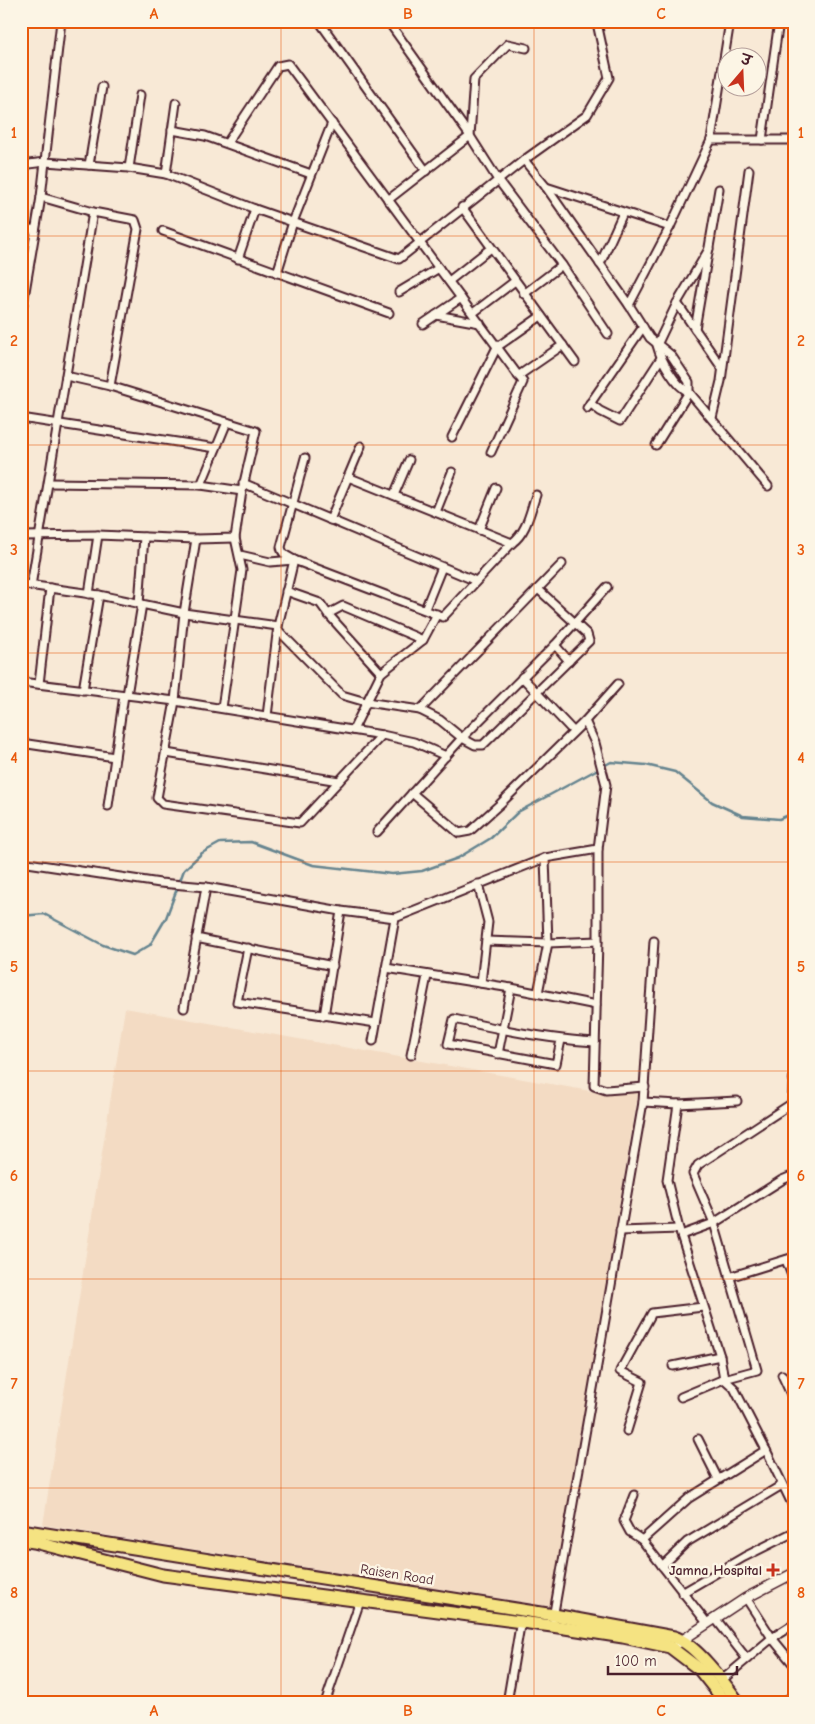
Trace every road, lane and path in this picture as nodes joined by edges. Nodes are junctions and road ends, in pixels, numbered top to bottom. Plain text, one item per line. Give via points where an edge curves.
1 (61, 21) edge
2 (319, 21) edge
3 (388, 21) edge
4 (730, 21) edge
5 (779, 21) edge
6 (597, 23) dead end
7 (526, 48) dead end
8 (102, 87) dead end
9 (140, 95) dead end
10 (176, 103) dead end
11 (332, 123) junction
12 (172, 130) junction
13 (470, 136) junction
14 (711, 140) junction
15 (762, 140) junction
16 (794, 140) edge
17 (227, 143) junction
18 (524, 160) junction
19 (45, 162) junction
20 (21, 165) edge
21 (89, 165) junction
22 (129, 168) junction
23 (426, 170) junction
24 (749, 170) dead end
25 (166, 174) junction
26 (311, 174) junction
27 (498, 180) junction
28 (546, 187) junction
29 (719, 189) dead end
30 (41, 197) junction
31 (388, 200) junction
32 (462, 207) junction
33 (255, 209) junction
34 (94, 212) junction
35 (623, 213) junction
36 (294, 222) junction
37 (670, 227) junction
38 (35, 228) junction
39 (21, 230) edge
40 (163, 231) dead end
41 (419, 241) junction
42 (491, 248) junction
43 (709, 249) junction
44 (238, 259) junction
45 (600, 264) junction
46 (562, 266) junction
47 (439, 268) junction
48 (277, 273) junction
49 (449, 281) junction
50 (515, 281) junction
51 (400, 292) dead end
52 (524, 294) junction
53 (461, 298) junction
54 (677, 303) junction
55 (629, 306) junction
56 (389, 312) dead end
57 (473, 313) junction
58 (21, 315) edge
59 (436, 315) junction
60 (541, 316) junction
61 (480, 323) junction
62 (423, 324) dead end
63 (643, 327) junction
64 (695, 329) junction
65 (608, 334) dead end
66 (563, 345) junction
67 (657, 345) junction
68 (497, 347) junction
69 (661, 358) junction
70 (575, 362) dead end
71 (722, 368) junction
72 (66, 376) junction
73 (518, 376) junction
74 (110, 386) junction
75 (689, 392) junction
76 (21, 418) edge
77 (712, 418) junction
78 (227, 422) junction
79 (58, 425) junction
80 (452, 437) dead end
81 (361, 446) dead end
82 (656, 446) dead end
83 (216, 448) junction
84 (491, 452) dead end
85 (306, 458) dead end
86 (409, 460) dead end
87 (452, 472) dead end
88 (348, 477) junction
89 (49, 483) junction
90 (201, 485) junction
91 (768, 486) dead end
92 (242, 487) junction
93 (496, 488) dead end
94 (394, 495) junction
95 (536, 495) dead end
96 (294, 505) junction
97 (436, 512) junction
98 (330, 520) junction
99 (479, 530) junction
100 (98, 535) junction
101 (21, 536) edge
102 (40, 536) junction
103 (144, 537) junction
104 (235, 538) junction
105 (196, 539) junction
106 (512, 543) junction
107 (240, 556) junction
108 (286, 560) junction
109 (294, 560) junction
110 (562, 564) dead end
111 (442, 567) junction
112 (291, 572) junction
113 (476, 581) junction
114 (21, 584) edge
115 (31, 586) junction
116 (607, 587) dead end
117 (50, 588) junction
118 (538, 589) junction
119 (286, 591) junction
120 (89, 594) junction
121 (99, 595) junction
122 (140, 604) junction
123 (425, 609) junction
124 (184, 613) junction
125 (328, 614) junction
126 (437, 614) junction
127 (234, 619) junction
128 (574, 623) junction
129 (278, 628) junction
130 (422, 640) junction
131 (555, 645) junction
132 (569, 661) junction
133 (381, 673) junction
134 (522, 677) junction
135 (21, 682) edge
136 (39, 684) junction
137 (618, 684) dead end
138 (83, 690) junction
139 (536, 693) junction
140 (125, 695) junction
141 (175, 701) junction
142 (366, 702) junction
143 (222, 708) junction
144 (420, 710) junction
145 (267, 716) junction
146 (585, 720) junction
147 (352, 730) junction
148 (573, 731) junction
149 (382, 735) junction
150 (462, 738) junction
151 (21, 743) edge
152 (166, 753) junction
153 (446, 756) junction
154 (115, 758) junction
155 (339, 781) junction
156 (412, 793) junction
157 (108, 806) dead end
158 (378, 832) dead end
159 (598, 849) junction
160 (545, 858) junction
161 (21, 862) edge
162 (478, 884) junction
163 (206, 887) junction
164 (341, 911) junction
165 (395, 918) junction
166 (196, 938) junction
167 (598, 941) junction
168 (654, 941) dead end
169 (486, 942) junction
170 (548, 943) junction
171 (248, 948) junction
172 (332, 966) junction
173 (386, 968) junction
174 (427, 976) junction
175 (481, 983) junction
176 (511, 988) junction
177 (538, 993) junction
178 (596, 1005) junction
179 (184, 1008) dead end
180 (324, 1016) junction
181 (376, 1023) junction
182 (502, 1030) junction
183 (561, 1040) junction
184 (373, 1041) dead end
185 (595, 1042) junction
186 (411, 1054) dead end
187 (498, 1054) junction
188 (794, 1069) edge
189 (645, 1087) junction
190 (737, 1101) dead end
191 (643, 1102) junction
192 (793, 1103) edge
193 (678, 1104) junction
194 (794, 1175) edge
195 (714, 1223) junction
196 (620, 1231) junction
197 (680, 1232) junction
198 (794, 1257) edge
199 (786, 1260) junction
200 (729, 1277) junction
201 (794, 1281) edge
202 (703, 1307) junction
203 (720, 1356) junction
204 (673, 1366) dead end
205 (782, 1375) dead end
206 (724, 1379) junction
207 (681, 1397) dead end
208 (794, 1401) edge
209 (627, 1431) dead end
210 (698, 1439) dead end
211 (766, 1450) junction
212 (718, 1479) junction
213 (782, 1485) junction
214 (634, 1495) dead end
215 (794, 1508) edge
216 (21, 1530) edge
217 (794, 1532) edge
218 (21, 1540) edge
219 (642, 1540) junction
220 (162, 1552) junction
221 (662, 1566) junction
222 (794, 1573) edge
223 (158, 1574) junction
224 (682, 1593) junction
225 (746, 1598) junction
226 (360, 1601) junction
227 (522, 1610) junction
228 (553, 1620) junction
229 (521, 1621) junction
230 (711, 1621) junction
231 (794, 1624) edge
232 (772, 1638) junction
233 (682, 1640) junction
234 (672, 1649) junction
235 (748, 1659) junction
236 (794, 1664) edge
237 (722, 1680) junction
238 (794, 1695) edge
239 (325, 1703) edge
240 (507, 1703) edge
241 (726, 1703) edge
242 (739, 1703) edge
243 (782, 1703) edge

1 - 19 street
2 - 23 street
3 - 13 street
4 - 14 street
5 - 15 street
6 - 18 street via 609,78 587,115
7 - 13 street via 508,44 474,79
8 - 21 street
9 - 22 street
10 - 12 street
11 - 17 street via 288,64 278,66
11 - 26 street
11 - 31 street
12 - 17 street
12 - 25 street
13 - 23 street
13 - 27 street
14 - 15 street
14 - 37 street
15 - 16 street
17 - 26 street
18 - 27 street
18 - 28 street
19 - 20 street
19 - 21 street
19 - 30 street
21 - 22 street
22 - 25 street
23 - 31 street
24 - 71 street
25 - 33 street
26 - 36 street
27 - 32 street
27 - 46 street
28 - 35 street
28 - 45 street
29 - 43 street
30 - 34 street
30 - 38 street
31 - 41 street
32 - 41 street
32 - 42 street
33 - 36 street
33 - 44 street
34 - 72 street
34 - 74 street via 135,220 138,229
35 - 37 street
35 - 45 street
36 - 41 street via 398,258
36 - 48 street
37 - 55 street
38 - 39 street
38 - 58 street
40 - 44 street
41 - 47 street
42 - 49 street
42 - 50 street
43 - 54 street
43 - 64 street
44 - 48 street
45 - 55 street
46 - 52 street
46 - 65 street
47 - 49 street
47 - 51 street
48 - 56 street
49 - 53 street
50 - 52 street
50 - 57 street
52 - 60 street
53 - 57 street
53 - 59 street
54 - 64 street
54 - 67 street
55 - 63 street
57 - 61 street
59 - 61 street
59 - 62 street
60 - 66 street
60 - 68 street
61 - 68 street
63 - 67 street
63 - 69 street via 589,406 620,421
64 - 71 street
66 - 70 street
66 - 73 street
67 - 69 street
67 - 75 street via 671,355 689,382
68 - 73 street
68 - 80 street
69 - 75 street via 682,389
71 - 77 street
72 - 74 street
72 - 79 street
73 - 84 street via 523,382
74 - 78 street
75 - 77 street
75 - 82 street
76 - 79 street
77 - 91 street
78 - 83 street
78 - 92 street via 256,431
79 - 83 street
79 - 89 street
81 - 88 street
83 - 90 street
85 - 96 street
86 - 94 street
87 - 97 street
88 - 94 street
88 - 98 street
89 - 90 street
89 - 102 street
90 - 92 street
92 - 96 street
92 - 104 street
93 - 99 street
94 - 97 street
95 - 106 street via 524,532
96 - 98 street
96 - 109 street via 281,547 284,555
97 - 99 street
98 - 111 street
99 - 106 street
100 - 102 street
100 - 103 street
100 - 120 street
101 - 102 street
102 - 115 street
103 - 105 street
103 - 122 street
104 - 105 street
104 - 107 street
105 - 124 street
106 - 113 street
107 - 108 street via 270,562
107 - 127 street via 242,570
108 - 109 street
108 - 112 street
109 - 112 street
109 - 123 street
110 - 118 street
111 - 113 street
111 - 123 street
112 - 119 street
113 - 126 street via 443,617
114 - 115 street
115 - 117 street
116 - 128 street
117 - 120 street
117 - 136 street
118 - 128 street
118 - 144 street
119 - 125 street via 320,603
119 - 129 street
120 - 121 street
121 - 122 street
121 - 138 street
122 - 124 street
122 - 140 street
123 - 126 street
124 - 127 street
124 - 141 street
125 - 130 street via 343,606
125 - 133 street
126 - 130 street
127 - 129 street
127 - 143 street
128 - 131 street
128 - 132 street via 589,641
129 - 142 street via 342,695
129 - 145 street
130 - 133 street
131 - 132 street
131 - 134 street
132 - 139 street
133 - 142 street
134 - 139 street
134 - 150 street
135 - 136 street
136 - 138 street
137 - 146 street
138 - 140 street
139 - 148 street
139 - 150 street via 483,745 475,745
140 - 141 street
140 - 154 street
141 - 143 street
141 - 152 street
142 - 144 street
142 - 147 street
143 - 145 street
144 - 150 street via 440,720
145 - 147 street
146 - 148 street
146 - 159 street via 606,785
147 - 149 street
148 - 156 street via 470,831 459,833
149 - 153 street via 414,742
149 - 155 street
150 - 153 street
151 - 154 street
152 - 155 street
152 - 155 street via 157,798 163,804 300,823
153 - 156 street
154 - 157 street
156 - 158 street
159 - 160 street
159 - 167 street
160 - 162 street
160 - 170 street
161 - 163 street
162 - 165 street
162 - 169 street via 488,922
163 - 164 street
163 - 166 street
164 - 165 street
164 - 172 street
165 - 173 street
166 - 171 street
166 - 179 street
167 - 170 street
167 - 178 street
168 - 189 street
169 - 170 street
169 - 175 street
170 - 177 street
171 - 172 street
171 - 180 street via 237,1002
172 - 180 street
173 - 174 street
173 - 181 street
174 - 175 street
174 - 186 street
175 - 176 street
176 - 177 street
176 - 182 street
177 - 178 street
178 - 185 street
180 - 181 street
181 - 184 street
182 - 183 street
182 - 187 street
182 - 187 street via 454,1019 448,1044
183 - 185 street
183 - 187 street via 556,1064
185 - 189 street via 594,1086 606,1090
188 - 192 street
189 - 191 street
190 - 193 street
191 - 193 street
191 - 196 street
192 - 195 street via 698,1165 694,1174
193 - 197 street via 667,1180
194 - 195 street
195 - 197 street
195 - 200 street
196 - 197 street
196 - 228 street
197 - 202 street
198 - 199 street
199 - 200 street
199 - 201 street
200 - 206 street via 757,1370
202 - 203 street
202 - 209 street via 652,1313 620,1371 642,1382
203 - 204 street
203 - 206 street
205 - 208 street
206 - 207 street
206 - 211 street via 734,1388
210 - 212 street
211 - 212 street
211 - 213 street
212 - 219 street via 689,1498
213 - 215 street
213 - 221 street via 687,1542
214 - 219 street via 624,1521 630,1532
216 - 220 main road, Raisen Road
217 - 224 street
218 - 223 main road, Raisen Road
219 - 221 street
220 - 223 main road
220 - 227 main road, Raisen Road
221 - 224 street
222 - 225 street
223 - 226 main road, Raisen Road
224 - 230 street
225 - 230 street
225 - 232 street
226 - 229 main road, Raisen Road
226 - 239 street
227 - 228 main road, Raisen Road
227 - 229 street
228 - 229 main road, Raisen Road
228 - 233 main road, Raisen Road via 625,1627
228 - 234 main road, Raisen Road
229 - 240 street
230 - 233 street
230 - 235 street
231 - 232 street
232 - 235 street
232 - 236 street
233 - 234 street
233 - 237 main road, Raisen Road
234 - 241 main road, Raisen Road via 699,1669
235 - 237 street
237 - 242 main road, Raisen Road
238 - 243 street

